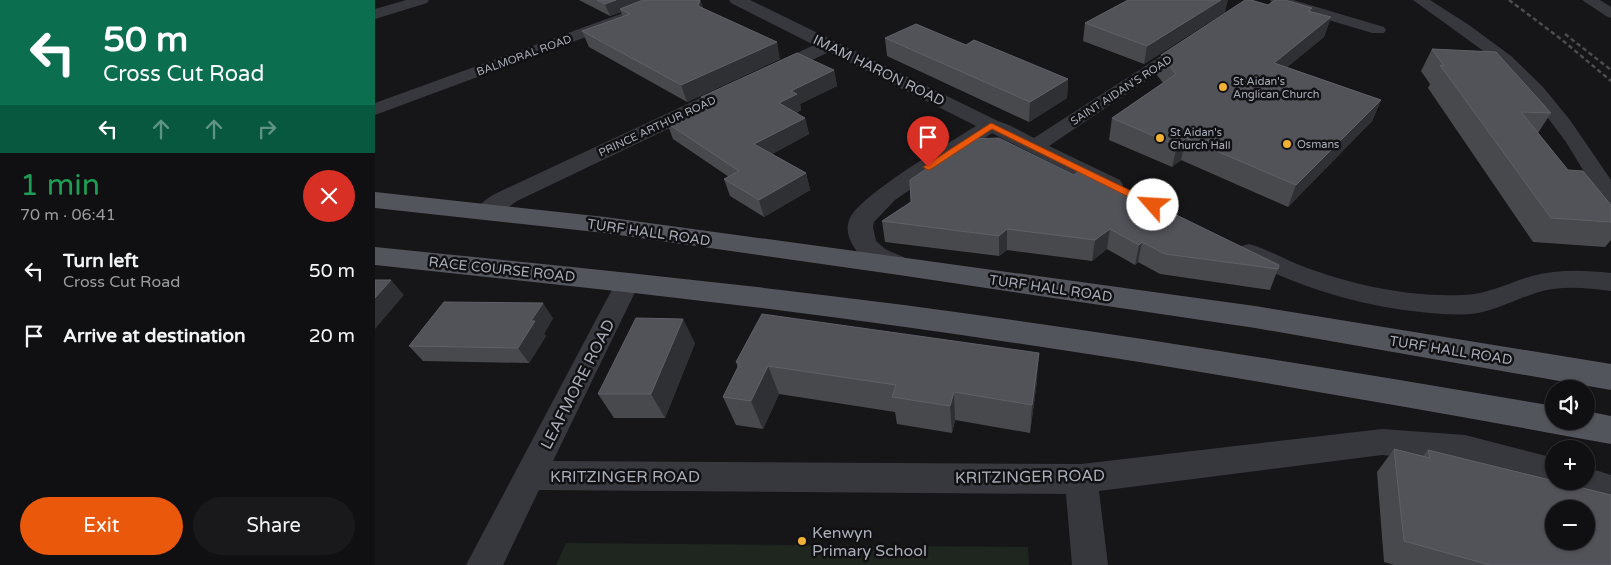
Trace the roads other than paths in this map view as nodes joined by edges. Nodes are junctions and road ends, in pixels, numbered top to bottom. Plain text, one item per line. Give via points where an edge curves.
1 (422, 0) edge
2 (673, 0) edge
3 (737, 0) edge
4 (1277, 0) edge
5 (1420, 0) edge
6 (1589, 0) edge
7 (1611, 13) edge
8 (375, 14) edge
9 (1378, 30) dead end
10 (1199, 38) edge
11 (829, 45) junction
12 (375, 109) edge
13 (991, 126) junction
14 (1034, 147) junction
15 (1131, 194) edge
16 (1611, 198) edge
17 (375, 200) edge
18 (488, 212) junction
19 (1228, 242) edge
20 (375, 256) edge
21 (899, 266) junction
22 (629, 282) junction
23 (1611, 282) edge
24 (1611, 376) edge
25 (1545, 418) edge
26 (1595, 427) edge
27 (1611, 430) edge
28 (1545, 470) edge
29 (531, 475) junction
30 (1081, 479) junction
31 (1595, 485) edge
32 (1611, 490) edge
33 (484, 565) edge
34 (1090, 565) edge

1 - 8 street
2 - 12 street, BALMORAL ROAD
3 - 11 street, IMAM HARON ROAD
4 - 9 street
5 - 16 street via 1491,49 1548,103 1585,153
6 - 7 street
10 - 14 street, SAINT AIDAN'S ROAD
11 - 13 street, IMAM HARON ROAD
11 - 18 street, PRINCE ARTHUR ROAD via 509,196
13 - 14 street, IMAM HARON ROAD
13 - 21 street via 887,195 862,219 861,236 866,246 876,255
14 - 15 street, IMAM HARON ROAD
17 - 18 main road
18 - 21 main road, TURF HALL ROAD
19 - 23 street via 1302,277 1358,294 1414,303 1481,303 1505,297 1530,285 1566,279
20 - 22 main road, RACE COURSE ROAD
21 - 24 main road, TURF HALL ROAD via 1255,317
22 - 25 main road via 902,316 1256,368
22 - 29 street, LEAFMORE ROAD
26 - 27 main road
28 - 30 street, KRITZINGER ROAD via 1465,449 1382,442
29 - 30 street, KRITZINGER ROAD
29 - 33 street, LEAFMORE ROAD
30 - 34 street
31 - 32 street

